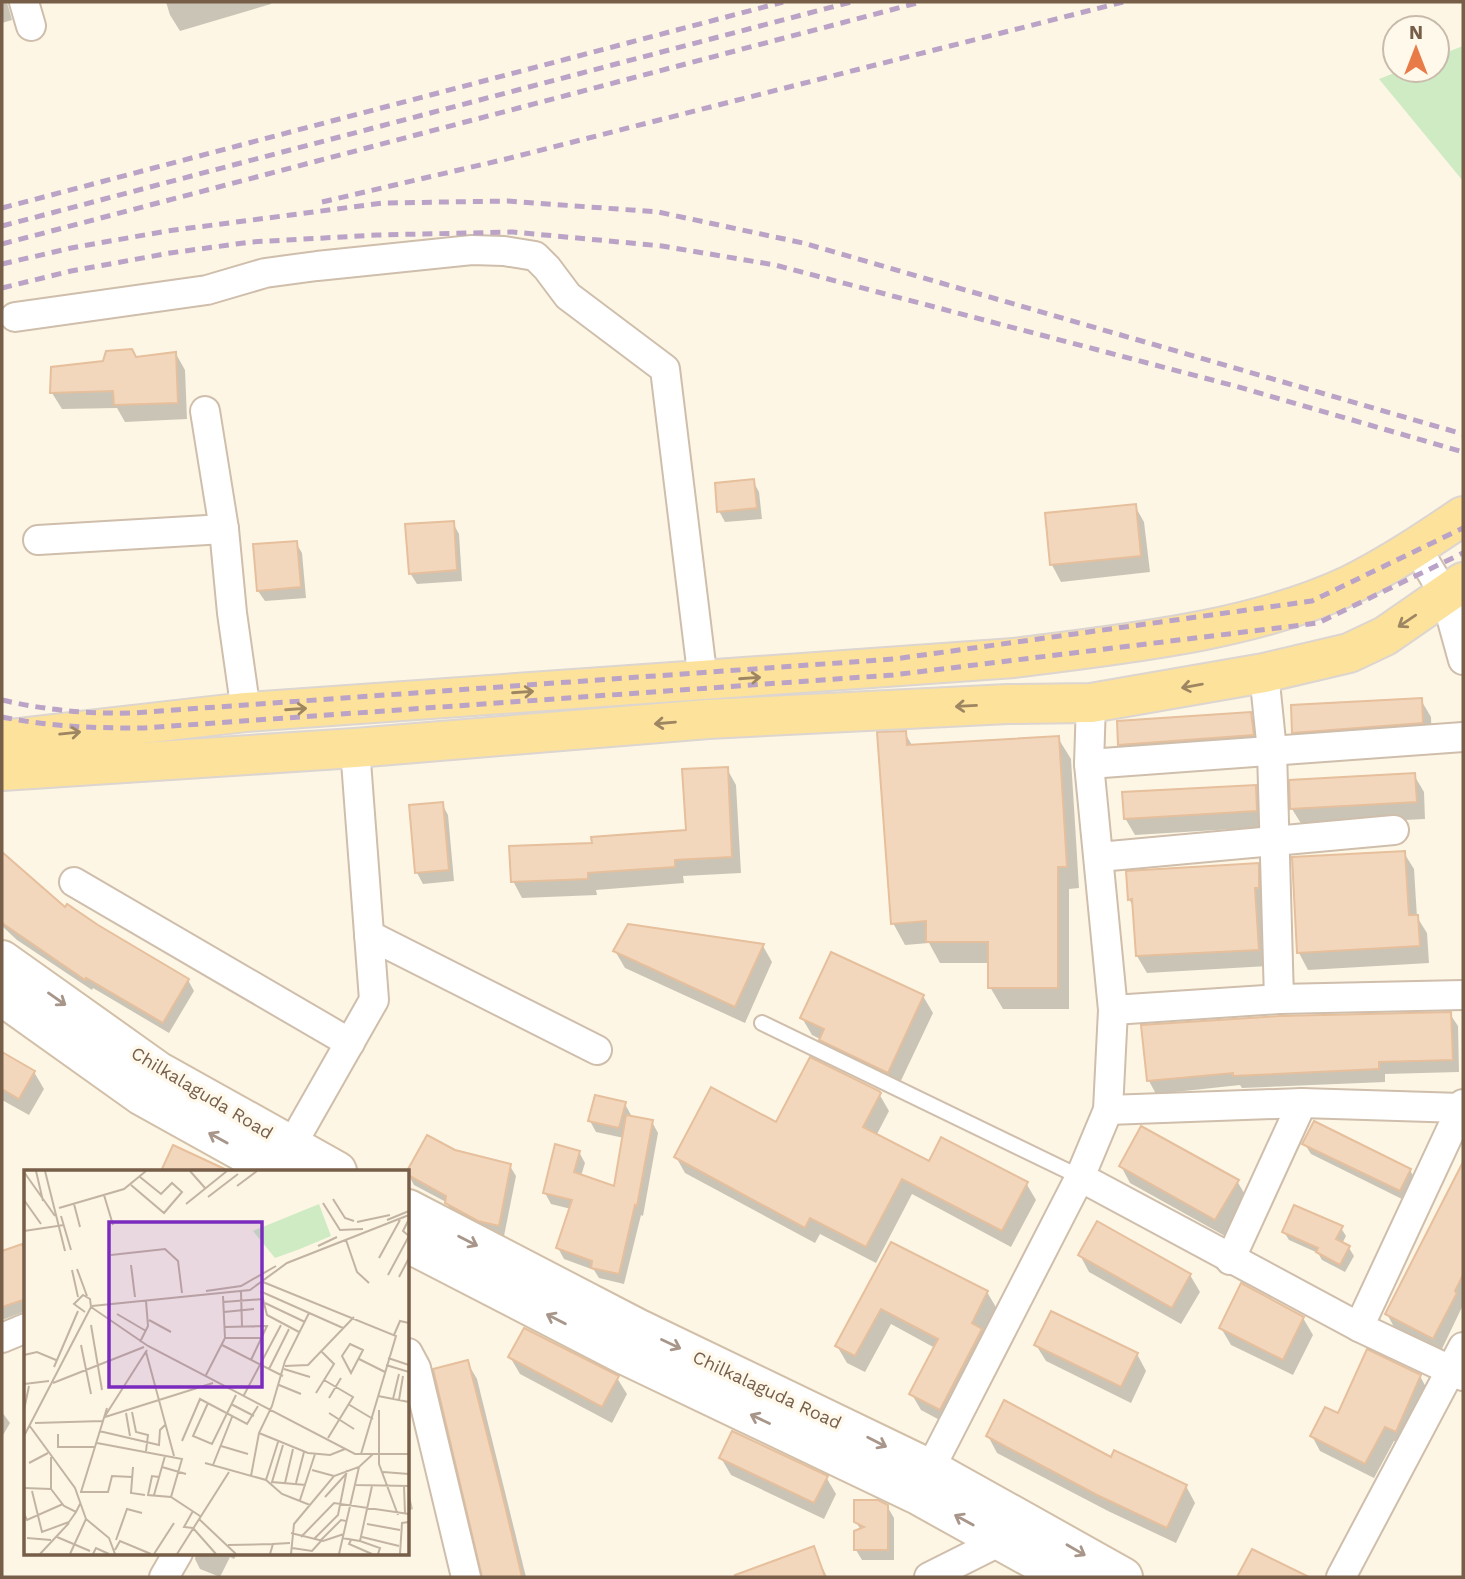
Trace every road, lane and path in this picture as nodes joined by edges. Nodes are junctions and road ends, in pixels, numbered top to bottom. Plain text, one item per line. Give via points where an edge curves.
1 (15, 317) dead end
2 (205, 411) dead end
3 (1463, 516) edge
4 (225, 529) junction
5 (38, 540) dead end
6 (1416, 547) junction
7 (1454, 588) edge
8 (1463, 660) edge
9 (1264, 674) junction
10 (703, 681) junction
11 (1091, 703) junction
12 (246, 712) junction
13 (1463, 737) edge
14 (2, 740) edge
15 (355, 748) junction
16 (1272, 751) junction
17 (1090, 764) junction
18 (2, 771) edge
19 (1394, 830) dead end
20 (1275, 840) junction
21 (1099, 857) junction
22 (74, 883) dead end
23 (369, 934) junction
24 (2, 960) edge
25 (1463, 995) edge
26 (2, 996) edge
27 (1279, 999) junction
28 (1113, 1010) junction
29 (762, 1023) dead end
30 (349, 1043) junction
31 (597, 1050) dead end
32 (1302, 1102) junction
33 (1462, 1106) edge
34 (1108, 1110) junction
35 (284, 1158) edge
36 (333, 1170) edge
37 (1080, 1177) junction
38 (410, 1210) edge
39 (410, 1244) edge
40 (1230, 1259) junction
41 (1359, 1327) junction
42 (24, 1329) edge
43 (2, 1338) edge
44 (410, 1357) edge
45 (1459, 1364) edge
46 (930, 1468) junction
47 (1001, 1541) junction
48 (177, 1554) edge
49 (164, 1577) edge
50 (466, 1577) edge
51 (929, 1577) edge
52 (1066, 1577) edge
53 (1123, 1577) edge
54 (1341, 1577) edge

1 - 10 street via 207,290 265,273 317,266 472,250 535,256 568,296 665,369
2 - 4 street
3 - 6 main road
4 - 5 street
4 - 12 street
6 - 7 street
10 -> 6 main road via 1014,658 1183,633 1269,615 1348,585
7 - 8 street
7 -> 9 main road via 1384,636 1349,653
9 -> 11 main road
9 - 16 street
12 -> 10 main road
11 -> 15 main road via 708,719
11 - 17 street
14 -> 12 main road
13 - 16 street
15 - 18 main road
15 - 23 street
16 - 17 street
16 - 20 street
17 - 21 street
19 - 20 street
20 - 21 street
20 - 27 street
21 - 28 street
22 - 30 street
23 - 30 street via 374,1000
23 - 31 street
24 -> 35 main road, Chilkalaguda Road
25 - 27 street
35 -> 26 main road, Chilkalaguda Road via 142,1096
27 - 28 street
28 - 34 street
29 - 37 lane
30 - 35 street
32 - 33 street
32 - 34 street
32 - 40 street
33 - 41 street
34 - 37 street
35 - 36 main road, Chilkalaguda Road
37 - 40 street
37 - 46 street
38 -> 46 main road, Chilkalaguda Road via 638,1328
47 -> 39 main road, Chilkalaguda Road via 916,1494
40 - 41 street
41 - 45 street
42 - 43 street
44 - 50 street
45 - 54 street
46 -> 53 main road, Chilkalaguda Road
47 - 51 street
47 - 52 main road, Chilkalaguda Road
48 - 49 street

